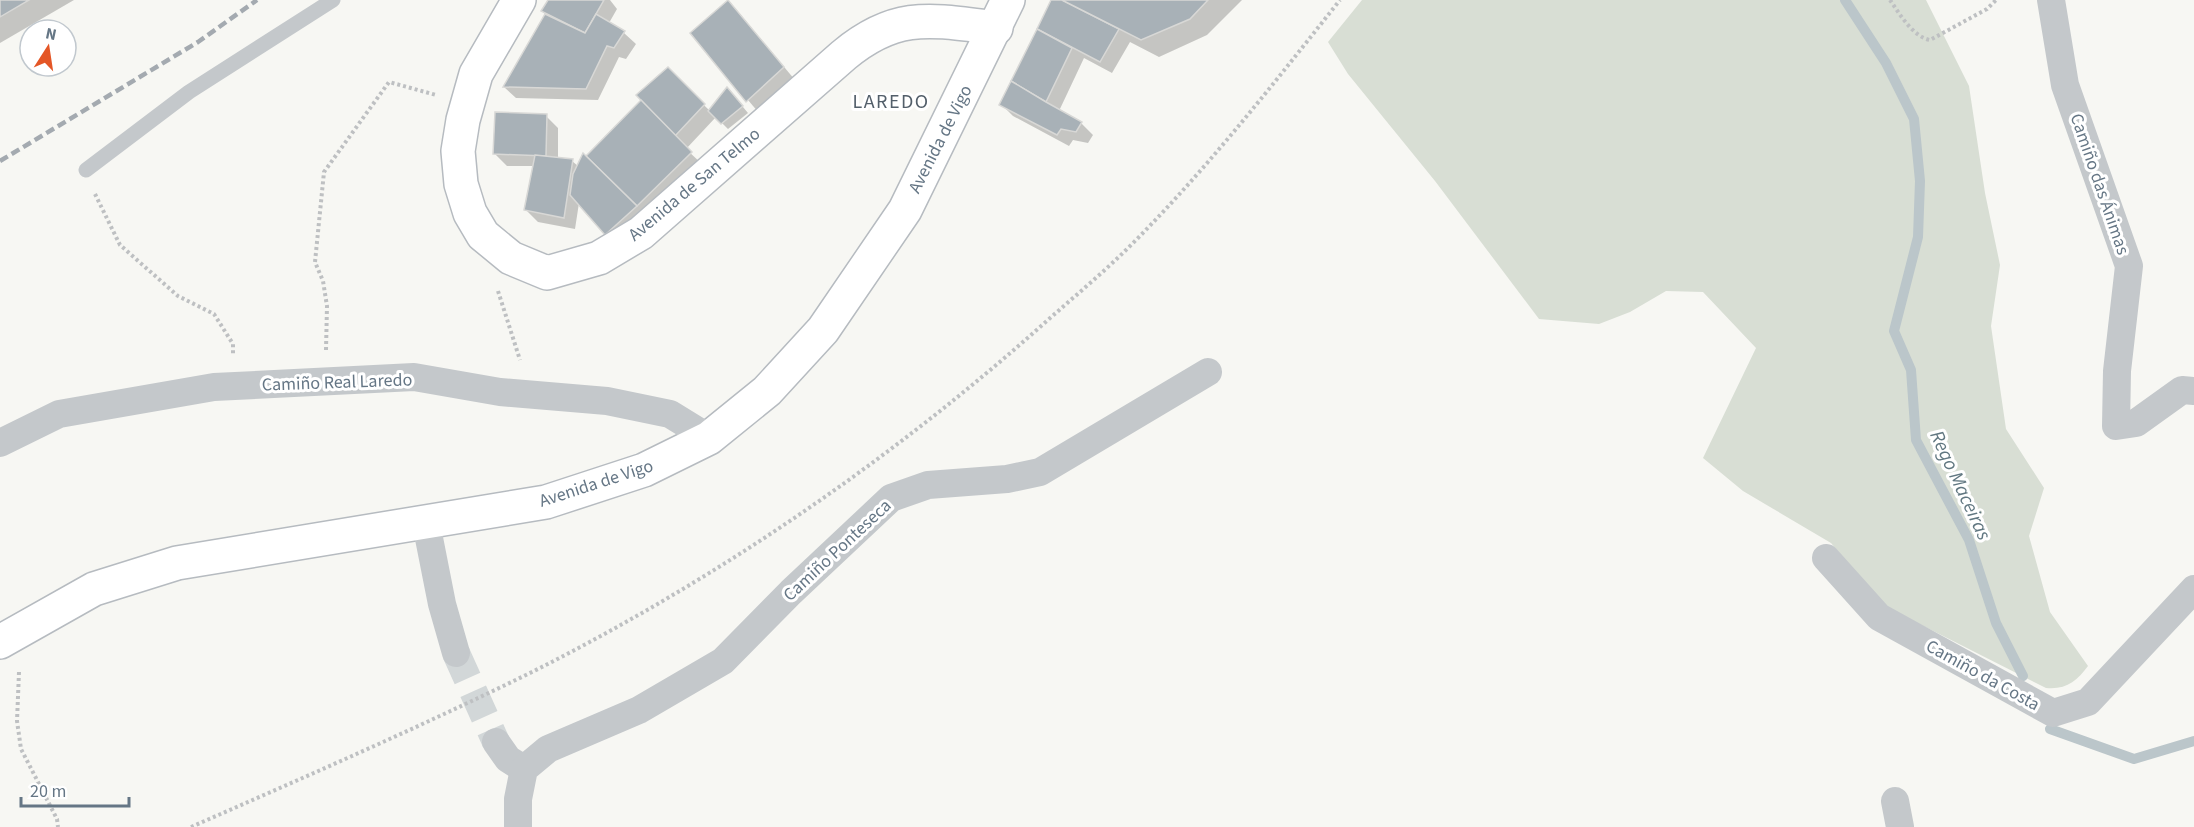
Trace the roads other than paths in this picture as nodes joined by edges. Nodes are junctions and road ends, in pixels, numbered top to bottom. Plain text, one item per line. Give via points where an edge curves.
1 (333, 0) edge
2 (519, 0) edge
3 (2051, 0) edge
4 (1002, 14) edge
5 (86, 170) road end
6 (1208, 372) dead end
7 (2194, 391) edge
8 (709, 438) junction
9 (0, 443) edge
10 (426, 524) junction
11 (1826, 558) dead end
12 (2194, 589) edge
13 (4, 640) edge
14 (456, 653) tunnel mouth
15 (496, 742) tunnel mouth
16 (524, 769) junction
17 (518, 827) edge

1 - 5 lane via 189,92
2 - 4 main road, Avenida de San Telmo via 476,74 458,151 461,184 470,213 483,235 511,258 548,273 599,258 641,233 863,40 907,21 948,22
3 - 7 street, Camiño das Ánimas via 2065,85 2128,266 2117,370 2116,426 2136,423 2182,390
4 - 8 main road, Avenida de Vigo via 904,210 823,330 767,391
6 - 16 street, Camiño Ponteseca via 1040,472 1007,479 928,485 891,498 723,661 639,710 548,749
8 - 9 street, Camiño Real Laredo via 670,414 607,401 500,392 414,377 214,387 59,414
8 - 10 main road, Avenida de Vigo via 644,470 546,502
10 - 13 main road, Avenida de Vigo via 177,563 94,589
10 - 14 street
11 - 12 street, Camiño da Costa via 1879,617 2053,713 2088,702
15 - 16 street via 508,759
16 - 17 street

